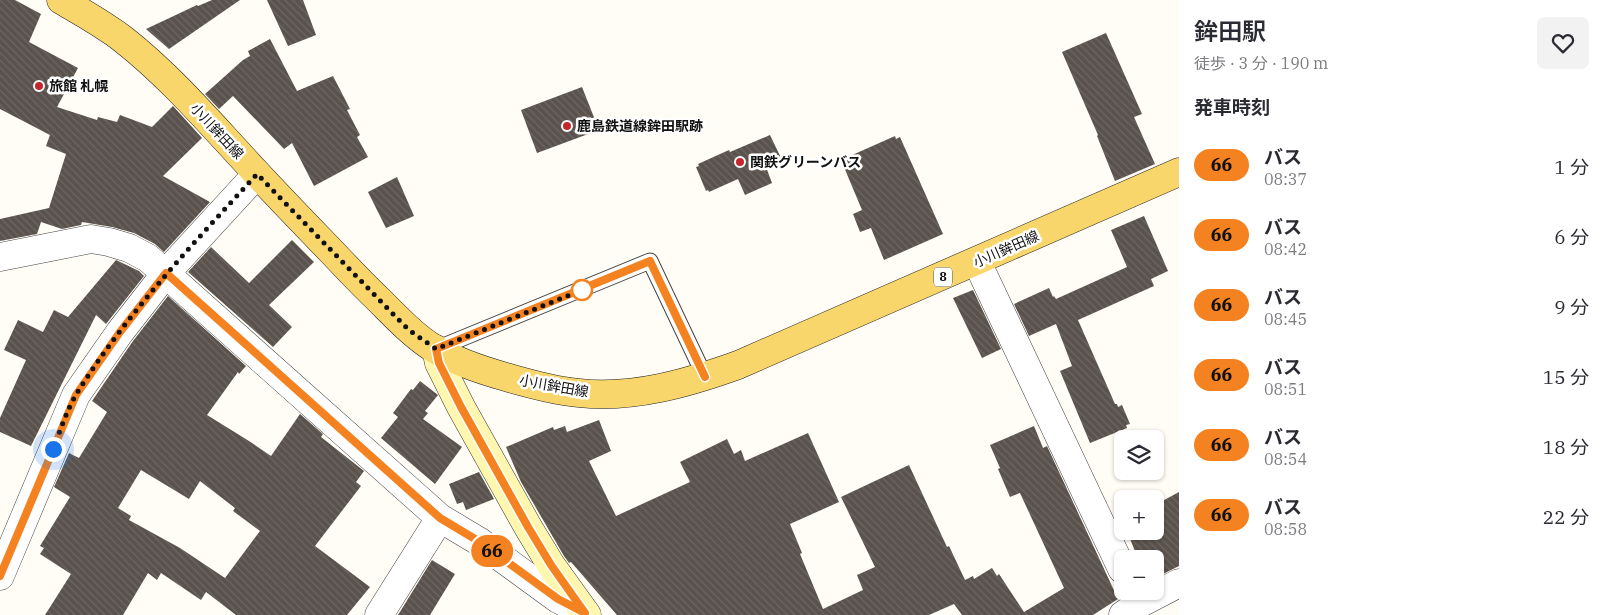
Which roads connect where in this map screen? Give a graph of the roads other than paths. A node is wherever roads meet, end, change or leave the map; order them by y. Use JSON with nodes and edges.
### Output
{"nodes":[{"id":1,"x":61,"y":0,"type":"edge"},
{"id":2,"x":1179,"y":172,"type":"edge"},
{"id":3,"x":257,"y":174,"type":"junction"},
{"id":4,"x":0,"y":257,"type":"edge"},
{"id":5,"x":977,"y":262,"type":"junction"},
{"id":6,"x":166,"y":273,"type":"junction"},
{"id":7,"x":436,"y":349,"type":"junction"},
{"id":8,"x":705,"y":377,"type":"junction"},
{"id":9,"x":440,"y":518,"type":"junction"},
{"id":10,"x":1114,"y":552,"type":"edge"},
{"id":11,"x":0,"y":576,"type":"edge"},
{"id":12,"x":1179,"y":583,"type":"edge"},
{"id":13,"x":1132,"y":603,"type":"edge"},
{"id":14,"x":586,"y":614,"type":"edge"},
{"id":15,"x":379,"y":615,"type":"edge"}],
"edges":[{"from":1,"to":3,"type":"main road","name":"小川鉾田線","number":"8"},
{"from":2,"to":5,"type":"main road","name":"小川鉾田線","number":"8"},
{"from":3,"to":6,"type":"street"},
{"from":3,"to":7,"type":"main road","name":"小川鉾田線","number":"8"},
{"from":4,"to":6,"type":"street"},
{"from":5,"to":8,"type":"main road","name":"小川鉾田線","number":"8"},
{"from":5,"to":10,"type":"street"},
{"from":6,"to":9,"type":"street"},
{"from":6,"to":11,"type":"street"},
{"from":7,"to":8,"type":"main road","name":"小川鉾田線","number":"8"},
{"from":7,"to":8,"type":"lane"},
{"from":7,"to":14,"type":"street"},
{"from":9,"to":14,"type":"street"},
{"from":9,"to":15,"type":"street"},
{"from":12,"to":13,"type":"street"}]}
